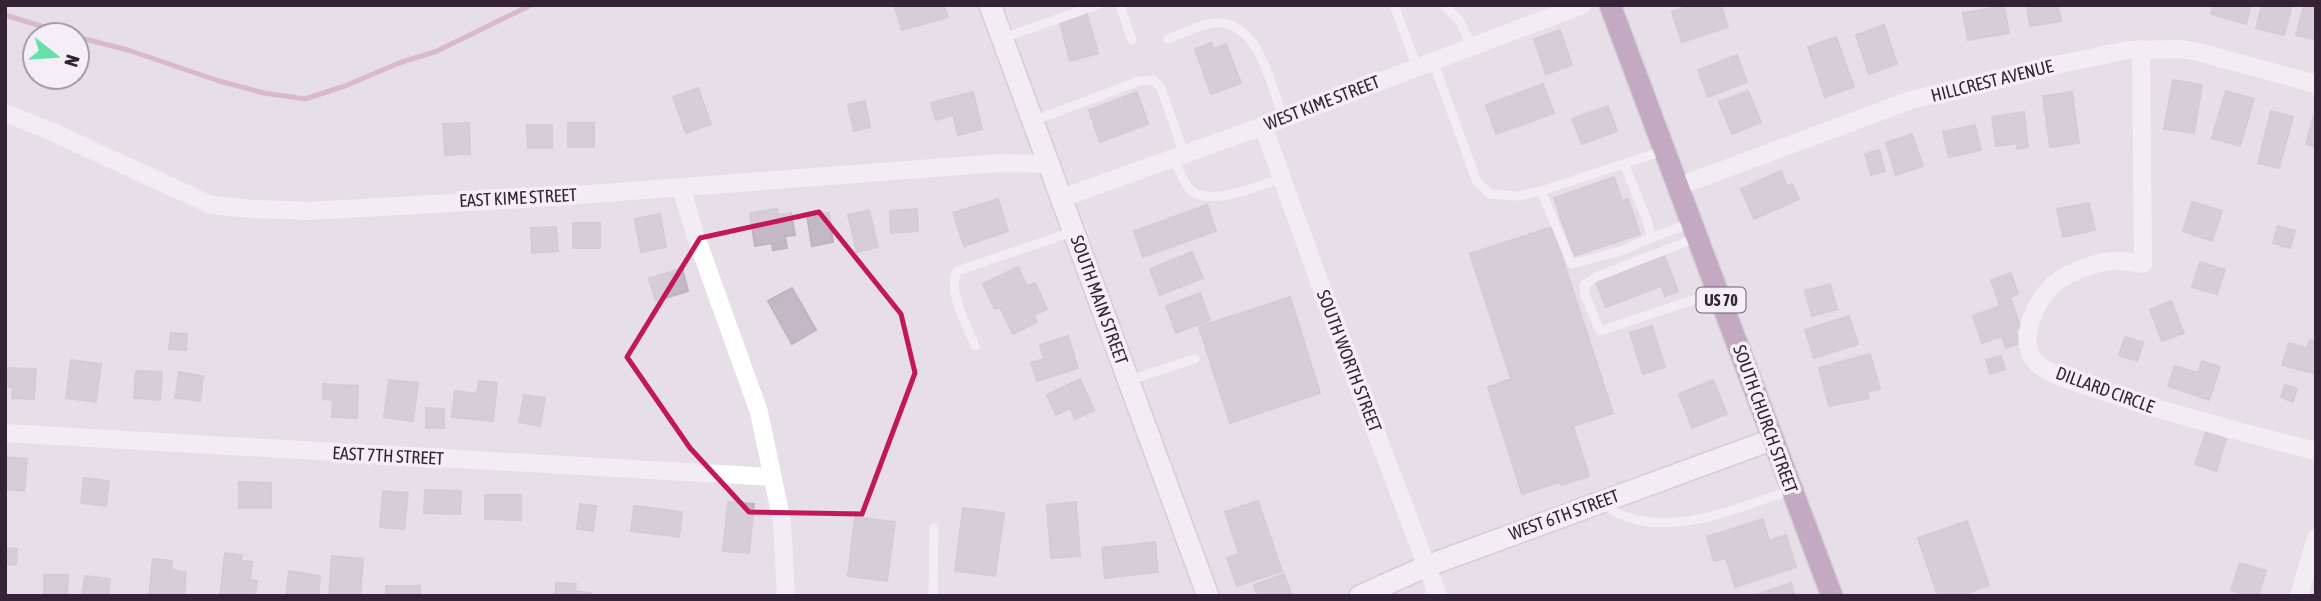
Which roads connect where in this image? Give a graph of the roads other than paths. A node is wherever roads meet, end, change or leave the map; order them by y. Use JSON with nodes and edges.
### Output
{"nodes":[{"id":1,"x":990,"y":5,"type":"edge"},
{"id":2,"x":1097,"y":5,"type":"edge"},
{"id":3,"x":1120,"y":5,"type":"edge"},
{"id":4,"x":1394,"y":5,"type":"edge"},
{"id":5,"x":1443,"y":5,"type":"edge"},
{"id":6,"x":1582,"y":5,"type":"edge"},
{"id":7,"x":1609,"y":5,"type":"edge"},
{"id":8,"x":1001,"y":38,"type":"junction"},
{"id":9,"x":1168,"y":39,"type":"dead end"},
{"id":10,"x":1132,"y":40,"type":"dead end"},
{"id":11,"x":1472,"y":46,"type":"junction"},
{"id":12,"x":2141,"y":49,"type":"junction"},
{"id":13,"x":1425,"y":64,"type":"junction"},
{"id":14,"x":2316,"y":84,"type":"edge"},
{"id":15,"x":5,"y":113,"type":"edge"},
{"id":16,"x":1283,"y":118,"type":"junction"},
{"id":17,"x":1032,"y":121,"type":"junction"},
{"id":18,"x":1263,"y":126,"type":"junction"},
{"id":19,"x":1665,"y":151,"type":"junction"},
{"id":20,"x":1178,"y":155,"type":"junction"},
{"id":21,"x":1049,"y":164,"type":"junction"},
{"id":22,"x":1625,"y":166,"type":"junction"},
{"id":23,"x":1282,"y":178,"type":"junction"},
{"id":24,"x":681,"y":187,"type":"junction"},
{"id":25,"x":1677,"y":187,"type":"junction"},
{"id":26,"x":1541,"y":191,"type":"junction"},
{"id":27,"x":1062,"y":198,"type":"junction"},
{"id":28,"x":1694,"y":230,"type":"junction"},
{"id":29,"x":1074,"y":232,"type":"junction"},
{"id":30,"x":1651,"y":238,"type":"junction"},
{"id":31,"x":1718,"y":292,"type":"junction"},
{"id":32,"x":975,"y":346,"type":"dead end"},
{"id":33,"x":1195,"y":359,"type":"dead end"},
{"id":34,"x":1128,"y":380,"type":"junction"},
{"id":35,"x":5,"y":433,"type":"edge"},
{"id":36,"x":1771,"y":440,"type":"junction"},
{"id":37,"x":2316,"y":451,"type":"edge"},
{"id":38,"x":772,"y":477,"type":"junction"},
{"id":39,"x":1791,"y":490,"type":"junction"},
{"id":40,"x":1598,"y":502,"type":"junction"},
{"id":41,"x":934,"y":528,"type":"dead end"},
{"id":42,"x":2316,"y":538,"type":"edge"},
{"id":43,"x":1427,"y":566,"type":"junction"},
{"id":44,"x":786,"y":596,"type":"edge"},
{"id":45,"x":933,"y":596,"type":"edge"},
{"id":46,"x":1208,"y":596,"type":"edge"},
{"id":47,"x":1360,"y":596,"type":"edge"},
{"id":48,"x":1438,"y":596,"type":"edge"},
{"id":49,"x":1832,"y":596,"type":"edge"},
{"id":50,"x":2299,"y":596,"type":"edge"}],
"edges":[{"from":1,"to":8,"type":"street","name":"SOUTH MAIN STREET"},
{"from":2,"to":8,"type":"lane"},
{"from":3,"to":10,"type":"lane"},
{"from":4,"to":13,"type":"lane"},
{"from":5,"to":11,"type":"lane"},
{"from":6,"to":11,"type":"street","name":"WEST KIME STREET"},
{"from":7,"to":19,"type":"main road","name":"SOUTH CHURCH STREET","number":"US 70"},
{"from":8,"to":17,"type":"street","name":"SOUTH MAIN STREET"},
{"from":9,"to":16,"type":"lane"},
{"from":11,"to":13,"type":"street","name":"WEST KIME STREET"},
{"from":12,"to":14,"type":"street","name":"HILLCREST AVENUE"},
{"from":12,"to":25,"type":"street","name":"HILLCREST AVENUE"},
{"from":12,"to":37,"type":"street","name":"DILLARD CIRCLE"},
{"from":13,"to":16,"type":"street","name":"WEST KIME STREET"},
{"from":13,"to":26,"type":"lane"},
{"from":15,"to":24,"type":"street","name":"EAST KIME STREET"},
{"from":16,"to":18,"type":"street","name":"WEST KIME STREET"},
{"from":17,"to":20,"type":"lane"},
{"from":17,"to":21,"type":"street","name":"SOUTH MAIN STREET"},
{"from":18,"to":20,"type":"street","name":"WEST KIME STREET"},
{"from":18,"to":23,"type":"street","name":"SOUTH WORTH STREET"},
{"from":19,"to":22,"type":"lane"},
{"from":19,"to":25,"type":"main road","name":"SOUTH CHURCH STREET","number":"US 70"},
{"from":20,"to":23,"type":"lane"},
{"from":20,"to":27,"type":"street","name":"WEST KIME STREET"},
{"from":21,"to":24,"type":"street","name":"EAST KIME STREET"},
{"from":21,"to":27,"type":"street","name":"SOUTH MAIN STREET"},
{"from":22,"to":26,"type":"lane"},
{"from":22,"to":30,"type":"lane"},
{"from":23,"to":43,"type":"street","name":"SOUTH WORTH STREET"},
{"from":24,"to":38,"type":"street"},
{"from":25,"to":28,"type":"main road","name":"SOUTH CHURCH STREET","number":"US 70"},
{"from":26,"to":30,"type":"lane"},
{"from":27,"to":29,"type":"street","name":"SOUTH MAIN STREET"},
{"from":28,"to":30,"type":"lane"},
{"from":28,"to":31,"type":"main road","name":"SOUTH CHURCH STREET","number":"US 70"},
{"from":28,"to":31,"type":"lane"},
{"from":29,"to":32,"type":"lane"},
{"from":29,"to":34,"type":"street","name":"SOUTH MAIN STREET"},
{"from":31,"to":36,"type":"main road","name":"SOUTH CHURCH STREET","number":"US 70"},
{"from":33,"to":34,"type":"lane"},
{"from":34,"to":46,"type":"street","name":"SOUTH MAIN STREET"},
{"from":35,"to":38,"type":"street","name":"EAST 7TH STREET"},
{"from":36,"to":39,"type":"main road","name":"SOUTH CHURCH STREET","number":"US 70"},
{"from":36,"to":40,"type":"street","name":"WEST 6TH STREET"},
{"from":38,"to":44,"type":"street"},
{"from":39,"to":40,"type":"lane"},
{"from":39,"to":49,"type":"main road","name":"SOUTH CHURCH STREET","number":"US 70"},
{"from":40,"to":43,"type":"street","name":"WEST 6TH STREET"},
{"from":41,"to":45,"type":"lane"},
{"from":42,"to":50,"type":"street"},
{"from":43,"to":47,"type":"street","name":"WEST 6TH STREET"},
{"from":43,"to":48,"type":"street","name":"SOUTH WORTH STREET"}]}
